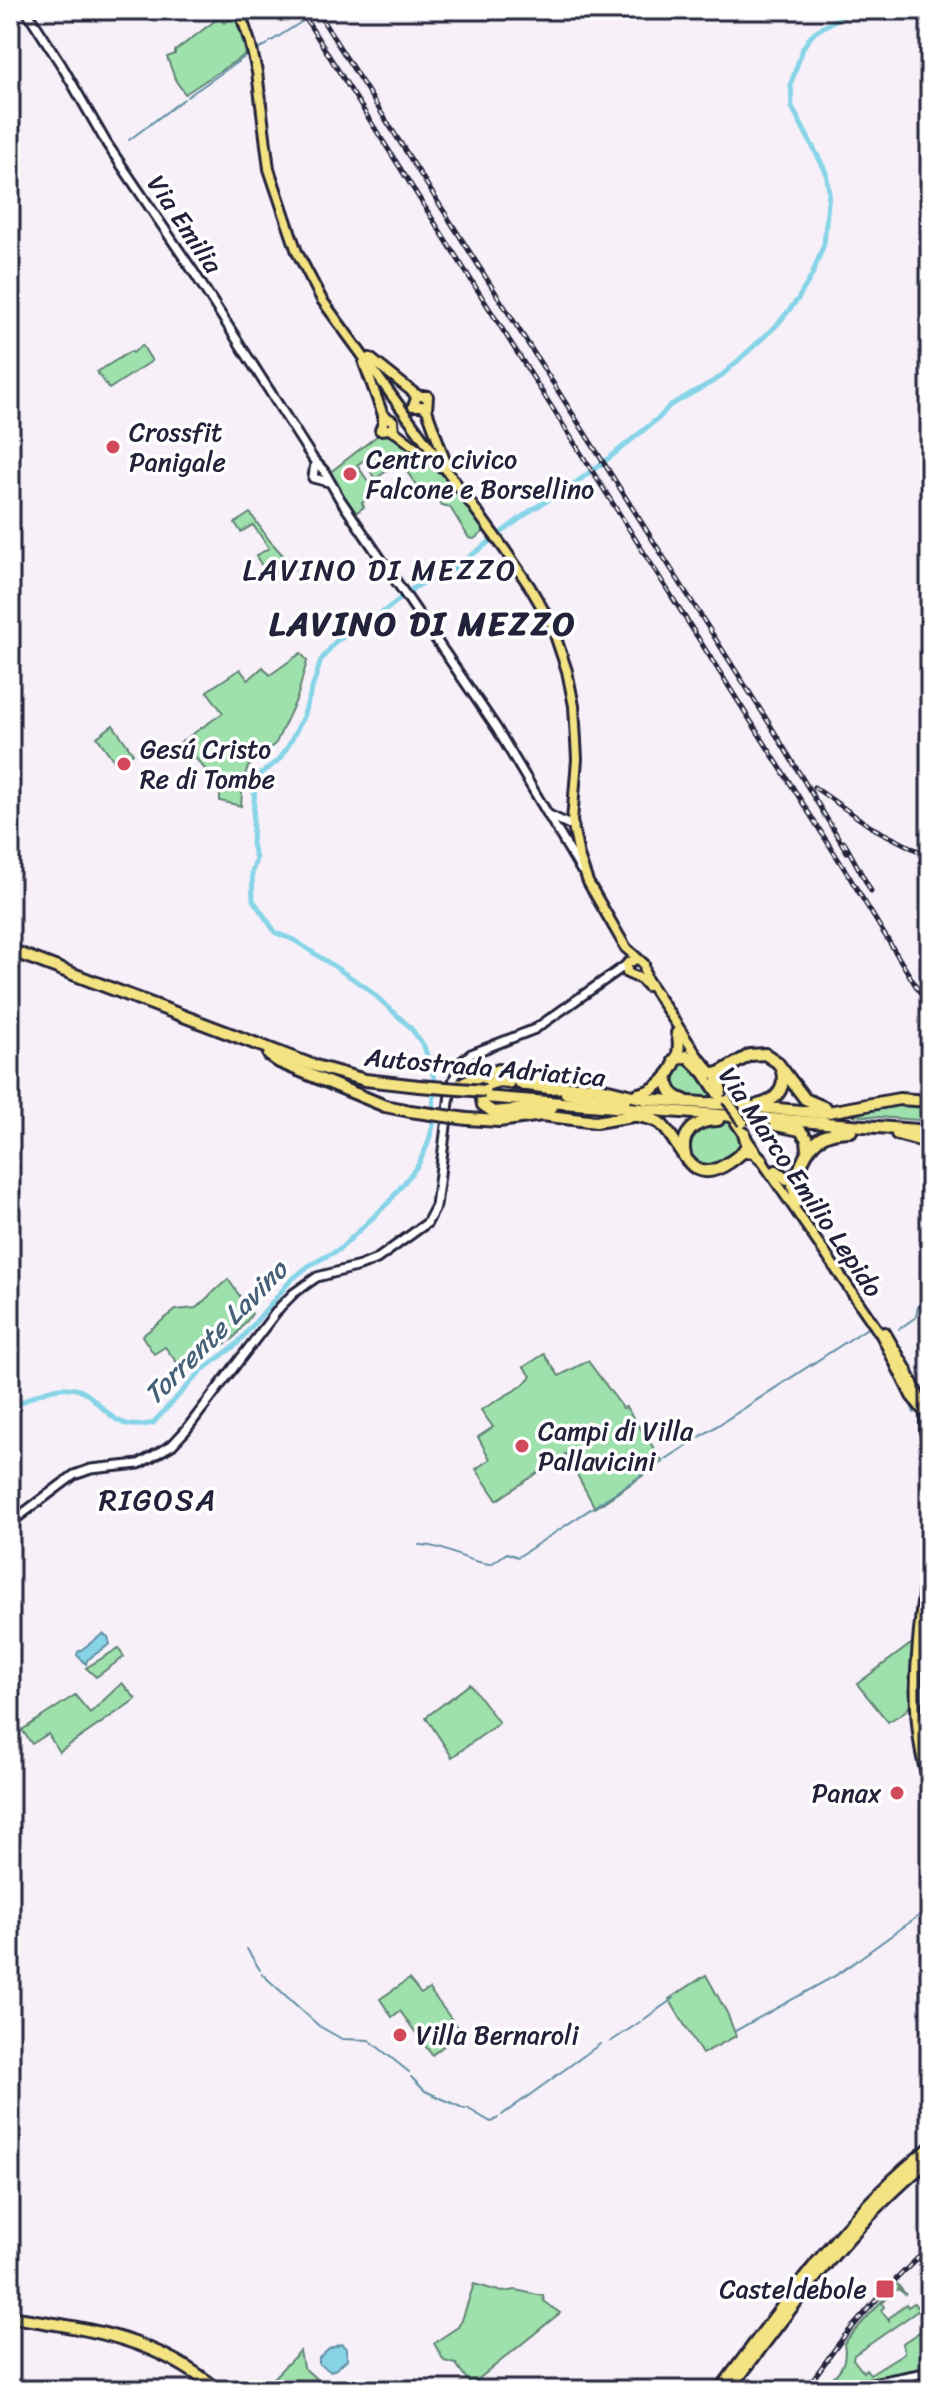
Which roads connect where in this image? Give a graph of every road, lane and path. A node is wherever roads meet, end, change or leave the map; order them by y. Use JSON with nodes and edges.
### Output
{"nodes":[{"id":1,"x":26,"y":10,"type":"edge"},
{"id":2,"x":239,"y":10,"type":"edge"},
{"id":3,"x":351,"y":339,"type":"junction"},
{"id":4,"x":458,"y":485,"type":"junction"},
{"id":5,"x":403,"y":591,"type":"joint"},
{"id":6,"x":574,"y":794,"type":"junction"},
{"id":7,"x":573,"y":808,"type":"junction"},
{"id":8,"x":558,"y":823,"type":"junction"},
{"id":9,"x":576,"y":833,"type":"junction"},
{"id":10,"x":564,"y":843,"type":"junction"},
{"id":11,"x":591,"y":886,"type":"junction"},
{"id":12,"x":10,"y":953,"type":"edge"},
{"id":13,"x":633,"y":969,"type":"junction"},
{"id":14,"x":677,"y":1033,"type":"junction"},
{"id":15,"x":269,"y":1055,"type":"junction"},
{"id":16,"x":674,"y":1060,"type":"junction"},
{"id":17,"x":700,"y":1064,"type":"junction"},
{"id":18,"x":780,"y":1065,"type":"junction"},
{"id":19,"x":722,"y":1072,"type":"junction"},
{"id":20,"x":668,"y":1074,"type":"junction"},
{"id":21,"x":565,"y":1087,"type":"junction"},
{"id":22,"x":418,"y":1089,"type":"junction"},
{"id":23,"x":485,"y":1094,"type":"junction"},
{"id":24,"x":625,"y":1094,"type":"junction"},
{"id":25,"x":725,"y":1100,"type":"junction"},
{"id":26,"x":930,"y":1101,"type":"edge"},
{"id":27,"x":651,"y":1104,"type":"junction"},
{"id":28,"x":872,"y":1105,"type":"junction"},
{"id":29,"x":602,"y":1106,"type":"junction"},
{"id":30,"x":542,"y":1115,"type":"junction"},
{"id":31,"x":632,"y":1115,"type":"junction"},
{"id":32,"x":741,"y":1124,"type":"junction"},
{"id":33,"x":926,"y":1128,"type":"edge"},
{"id":34,"x":863,"y":1131,"type":"junction"},
{"id":35,"x":930,"y":1143,"type":"edge"},
{"id":36,"x":744,"y":1152,"type":"junction"},
{"id":37,"x":808,"y":1152,"type":"junction"},
{"id":38,"x":686,"y":1159,"type":"junction"},
{"id":39,"x":762,"y":1160,"type":"junction"},
{"id":40,"x":800,"y":1169,"type":"junction"},
{"id":41,"x":776,"y":1171,"type":"junction"},
{"id":42,"x":797,"y":1202,"type":"junction"},
{"id":43,"x":927,"y":1417,"type":"edge"},
{"id":44,"x":930,"y":1452,"type":"edge"},
{"id":45,"x":10,"y":1523,"type":"edge"},
{"id":46,"x":930,"y":1533,"type":"edge"},
{"id":47,"x":930,"y":1582,"type":"edge"},
{"id":48,"x":930,"y":1769,"type":"edge"},
{"id":49,"x":930,"y":1787,"type":"edge"},
{"id":50,"x":929,"y":2156,"type":"edge"},
{"id":51,"x":10,"y":2318,"type":"edge"},
{"id":52,"x":930,"y":2374,"type":"edge"},
{"id":53,"x":859,"y":2388,"type":"edge"},
{"id":54,"x":216,"y":2390,"type":"edge"},
{"id":55,"x":727,"y":2390,"type":"edge"},
{"id":56,"x":836,"y":2390,"type":"edge"}],
"edges":[{"from":1,"to":5,"type":"main road","name":"Via Emilia"},
{"from":2,"to":3,"type":"main road"},
{"from":3,"to":4,"type":"main road"},
{"from":3,"to":4,"type":"main road"},
{"from":3,"to":4,"type":"main road"},
{"from":4,"to":6,"type":"main road"},
{"from":5,"to":8,"type":"main road","name":"Via Marco Emilio Lepido"},
{"from":6,"to":7,"type":"main road"},
{"from":6,"to":9,"type":"main road"},
{"from":7,"to":8,"type":"main road"},
{"from":7,"to":9,"type":"main road"},
{"from":8,"to":9,"type":"main road","name":"Via Marco Emilio Lepido"},
{"from":8,"to":10,"type":"main road","name":"Via Marco Emilio Lepido"},
{"from":9,"to":10,"type":"main road"},
{"from":9,"to":11,"type":"main road"},
{"from":10,"to":11,"type":"main road","name":"Via Marco Emilio Lepido"},
{"from":11,"to":13,"type":"main road","name":"Via Marco Emilio Lepido"},
{"from":12,"to":15,"type":"highway","name":"Autostrada Adriatica"},
{"from":12,"to":22,"type":"highway","name":"Autostrada Adriatica"},
{"from":13,"to":14,"type":"main road","name":"Via Marco Emilio Lepido"},
{"from":13,"to":17,"type":"main road","name":"Via Marco Emilio Lepido"},
{"from":13,"to":45,"type":"main road"},
{"from":14,"to":16,"type":"highway"},
{"from":14,"to":17,"type":"main road","name":"Via Marco Emilio Lepido"},
{"from":15,"to":22,"type":"highway","name":"Autostrada Adriatica"},
{"from":15,"to":30,"type":"highway","bridge":true},
{"from":16,"to":17,"type":"highway"},
{"from":16,"to":20,"type":"highway"},
{"from":17,"to":19,"type":"highway"},
{"from":17,"to":25,"type":"main road","name":"Via Marco Emilio Lepido"},
{"from":18,"to":19,"type":"highway"},
{"from":18,"to":25,"type":"highway"},
{"from":18,"to":28,"type":"highway"},
{"from":19,"to":25,"type":"highway"},
{"from":20,"to":24,"type":"highway"},
{"from":20,"to":25,"type":"highway"},
{"from":21,"to":22,"type":"highway","bridge":true},
{"from":21,"to":24,"type":"highway"},
{"from":21,"to":29,"type":"highway"},
{"from":22,"to":23,"type":"highway","name":"Autostrada Adriatica","bridge":true},
{"from":23,"to":27,"type":"highway","name":"Autostrada Adriatica"},
{"from":23,"to":29,"type":"highway","name":"Autostrada Adriatica"},
{"from":24,"to":25,"type":"highway"},
{"from":25,"to":28,"type":"highway"},
{"from":25,"to":32,"type":"main road","name":"Via Marco Emilio Lepido","bridge":true},
{"from":26,"to":28,"type":"highway"},
{"from":27,"to":30,"type":"highway"},
{"from":27,"to":33,"type":"highway","name":"Autostrada Adriatica"},
{"from":29,"to":33,"type":"highway","name":"Autostrada Adriatica"},
{"from":30,"to":31,"type":"highway"},
{"from":31,"to":32,"type":"highway"},
{"from":31,"to":38,"type":"highway"},
{"from":32,"to":34,"type":"highway"},
{"from":32,"to":36,"type":"highway"},
{"from":32,"to":37,"type":"highway"},
{"from":32,"to":38,"type":"highway"},
{"from":32,"to":39,"type":"main road","name":"Via Marco Emilio Lepido"},
{"from":32,"to":41,"type":"main road","name":"Via Marco Emilio Lepido"},
{"from":34,"to":35,"type":"highway"},
{"from":34,"to":37,"type":"highway"},
{"from":36,"to":38,"type":"highway"},
{"from":36,"to":39,"type":"highway"},
{"from":37,"to":40,"type":"highway"},
{"from":39,"to":43,"type":"main road","name":"Via Marco Emilio Lepido"},
{"from":40,"to":41,"type":"highway"},
{"from":40,"to":42,"type":"highway"},
{"from":41,"to":42,"type":"main road","name":"Via Marco Emilio Lepido"},
{"from":42,"to":43,"type":"main road","name":"Via Marco Emilio Lepido"},
{"from":43,"to":44,"type":"main road"},
{"from":46,"to":49,"type":"main road"},
{"from":47,"to":48,"type":"main road"},
{"from":50,"to":55,"type":"highway"},
{"from":50,"to":55,"type":"highway"},
{"from":51,"to":54,"type":"highway"},
{"from":52,"to":53,"type":"main road"},
{"from":53,"to":56,"type":"main road"}]}
